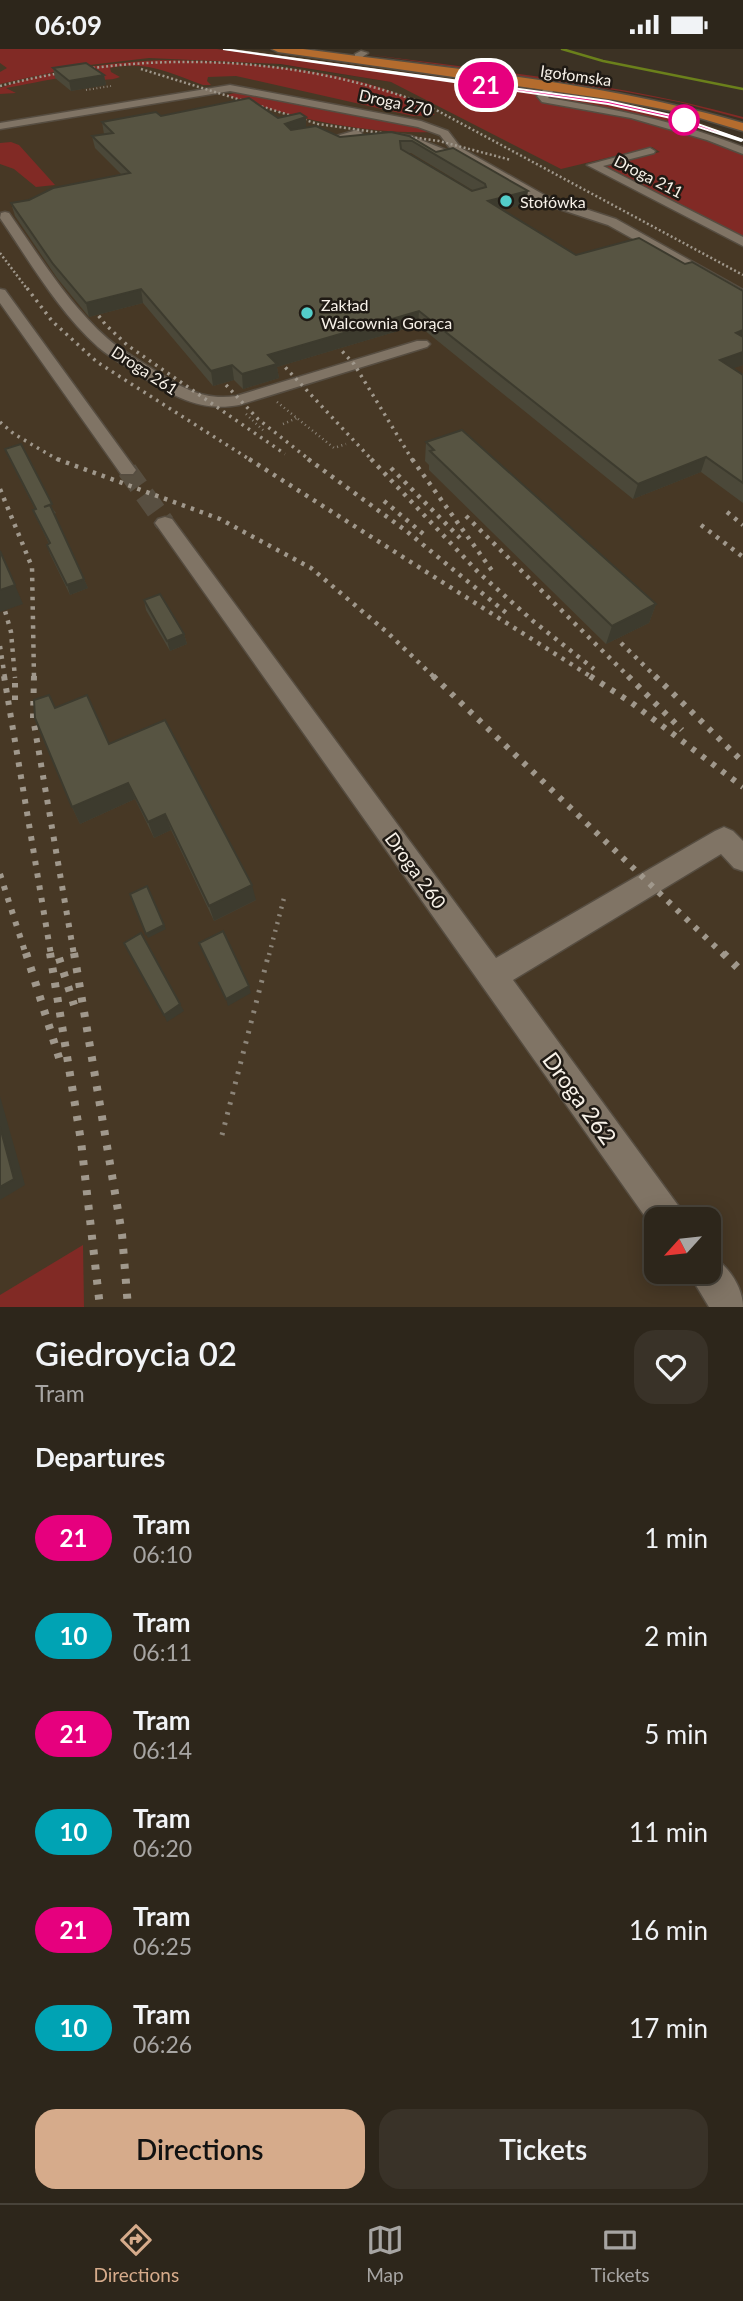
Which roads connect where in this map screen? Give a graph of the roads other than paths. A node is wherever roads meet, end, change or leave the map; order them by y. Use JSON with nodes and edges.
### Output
{"nodes":[{"id":1,"x":278,"y":49,"type":"edge"},
{"id":2,"x":305,"y":49,"type":"edge"},
{"id":3,"x":551,"y":87,"type":"junction"},
{"id":4,"x":743,"y":124,"type":"edge"},
{"id":5,"x":0,"y":126,"type":"edge"},
{"id":6,"x":380,"y":135,"type":"edge"},
{"id":7,"x":362,"y":136,"type":"edge"},
{"id":8,"x":441,"y":150,"type":"edge"},
{"id":9,"x":650,"y":151,"type":"dead end"},
{"id":10,"x":743,"y":151,"type":"edge"},
{"id":11,"x":336,"y":152,"type":"edge"},
{"id":12,"x":5,"y":216,"type":"dead end"},
{"id":13,"x":743,"y":241,"type":"edge"},
{"id":14,"x":0,"y":293,"type":"edge"},
{"id":15,"x":743,"y":296,"type":"edge"},
{"id":16,"x":422,"y":344,"type":"dead end"},
{"id":17,"x":127,"y":470,"type":"tunnel mouth"},
{"id":18,"x":165,"y":523,"type":"tunnel mouth"},
{"id":19,"x":743,"y":859,"type":"edge"},
{"id":20,"x":492,"y":976,"type":"junction"},
{"id":21,"x":659,"y":1207,"type":"edge"},
{"id":22,"x":715,"y":1285,"type":"edge"},
{"id":23,"x":731,"y":1307,"type":"edge"}],
"edges":[{"from":1,"to":3,"type":"main road","name":"Igołomska"},
{"from":2,"to":4,"type":"main road","name":"Igołomska"},
{"from":3,"to":4,"type":"main road","name":"Igołomska"},
{"from":3,"to":10,"type":"lane"},
{"from":5,"to":15,"type":"lane","name":"Droga 270"},
{"from":6,"to":8,"type":"lane"},
{"from":7,"to":11,"type":"lane"},
{"from":9,"to":13,"type":"lane","name":"Droga 211"},
{"from":12,"to":16,"type":"lane","name":"Droga 261"},
{"from":14,"to":17,"type":"lane"},
{"from":18,"to":20,"type":"lane","name":"Droga 260"},
{"from":19,"to":20,"type":"lane"},
{"from":20,"to":21,"type":"lane","name":"Droga 262"},
{"from":22,"to":23,"type":"lane"}]}
